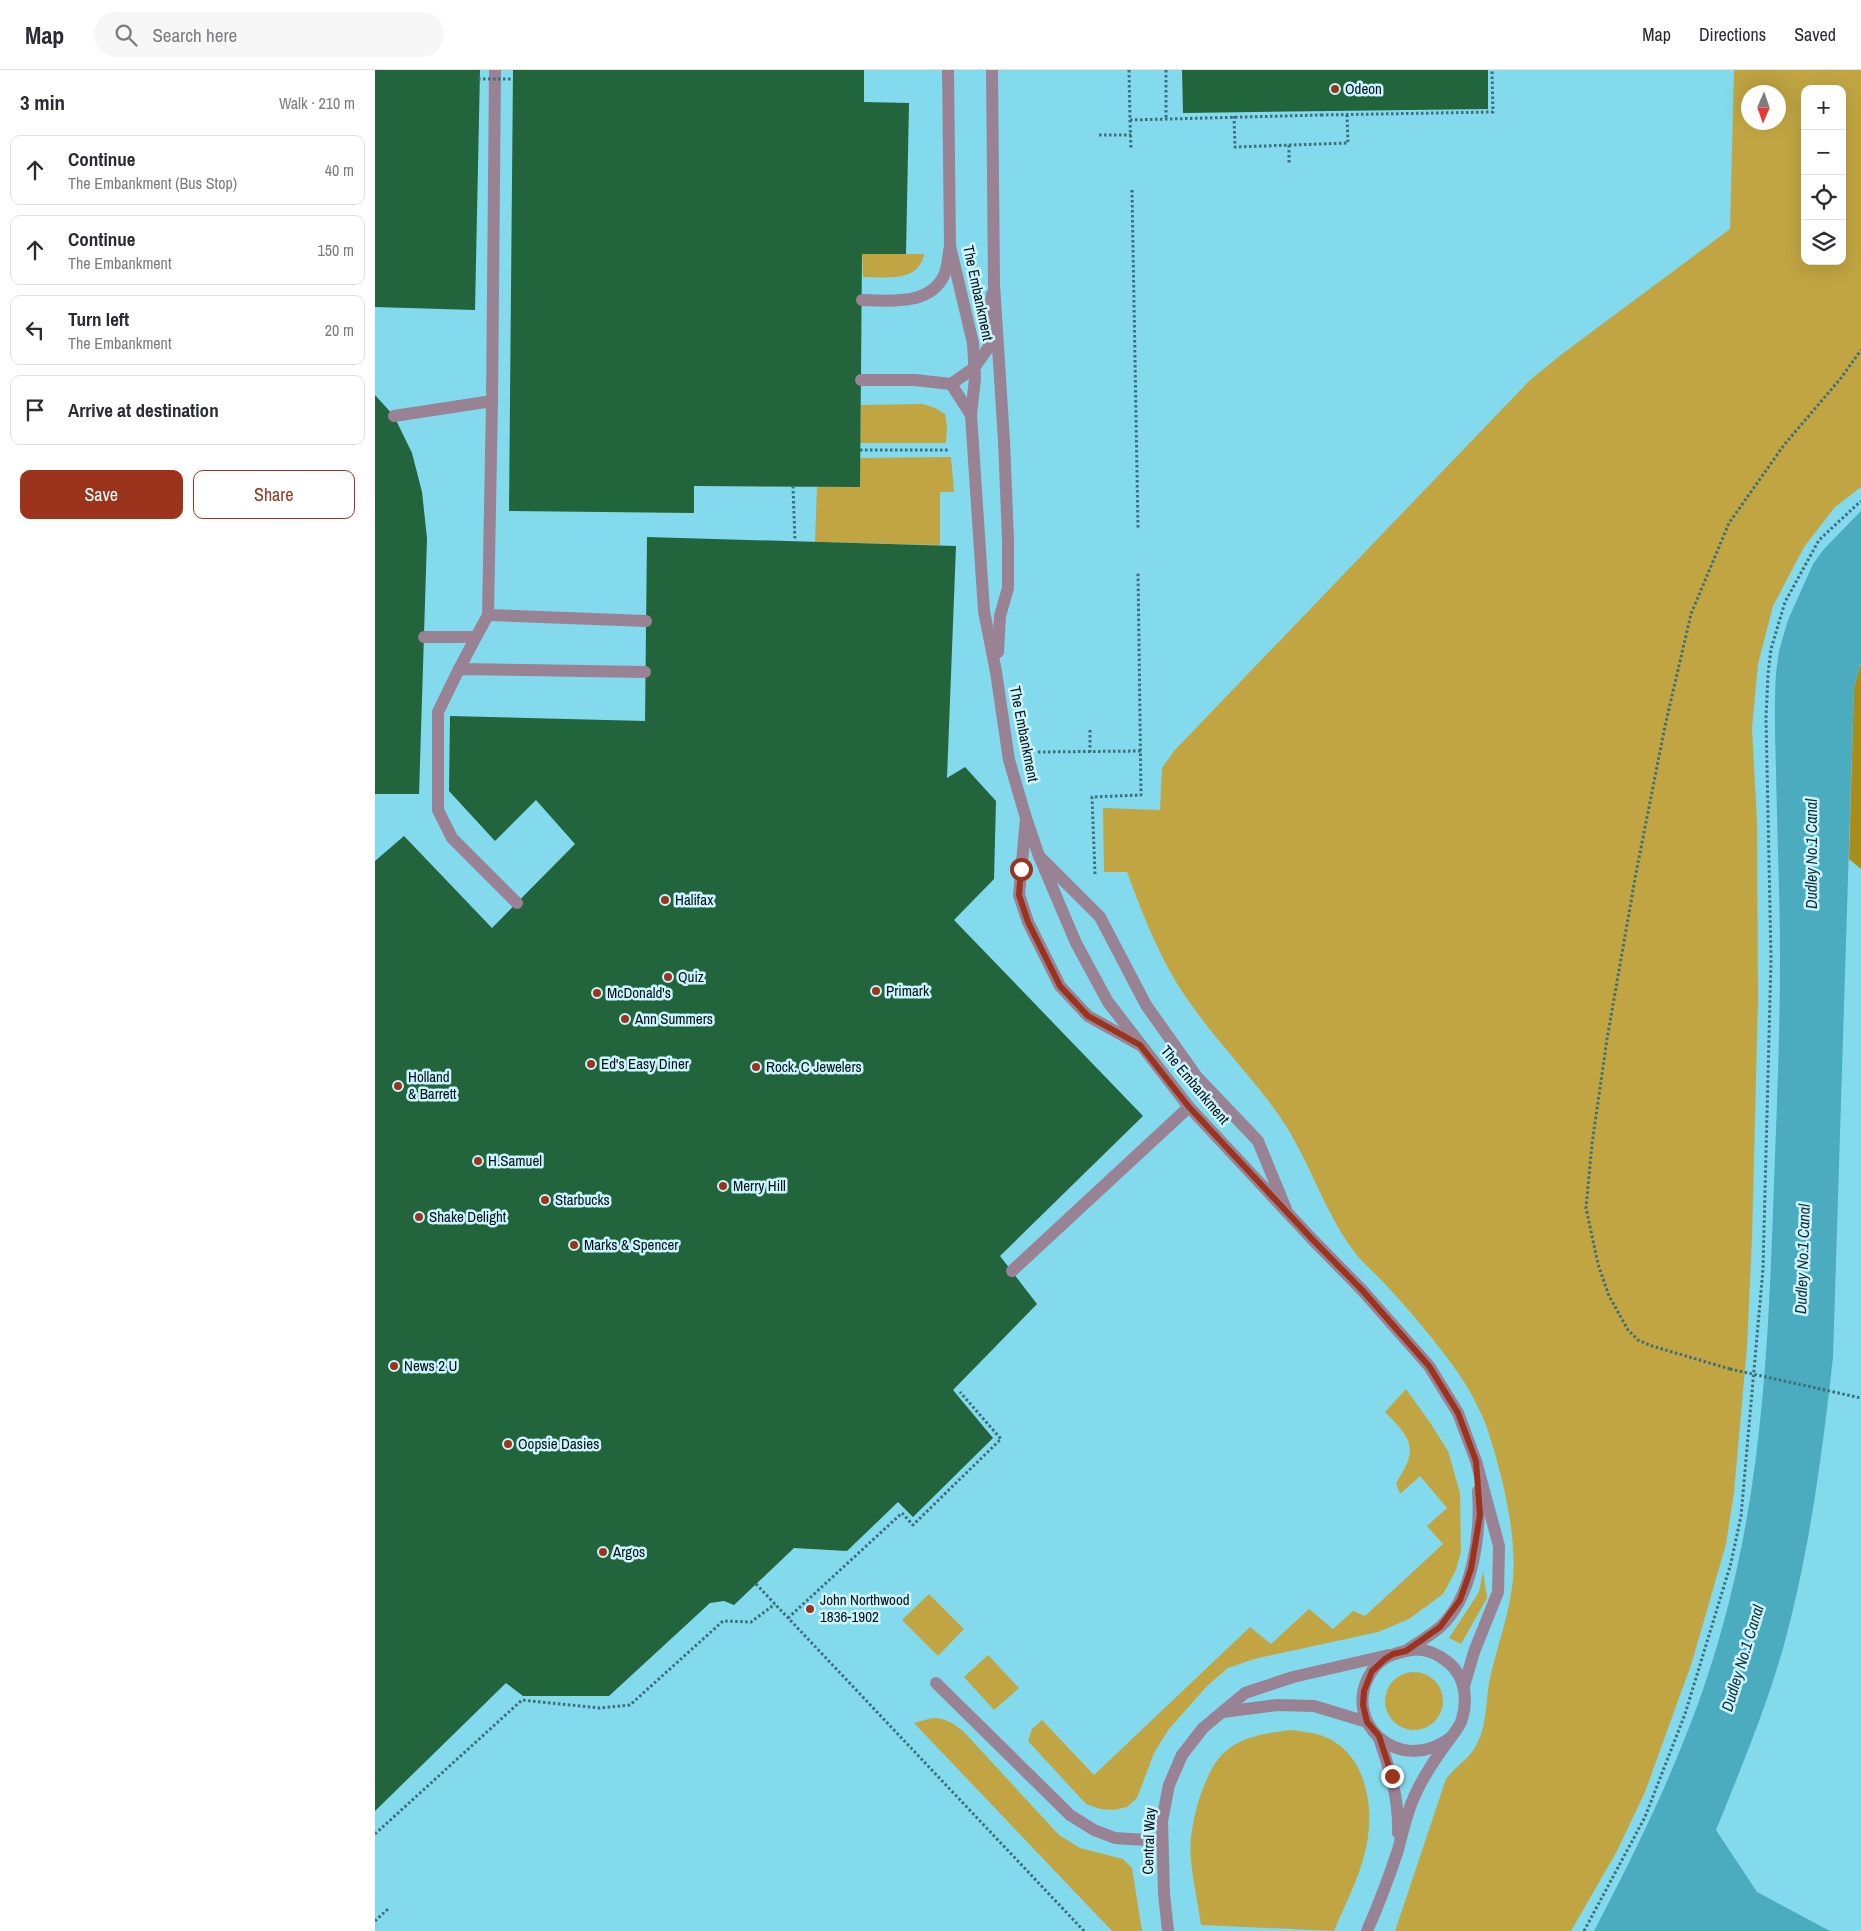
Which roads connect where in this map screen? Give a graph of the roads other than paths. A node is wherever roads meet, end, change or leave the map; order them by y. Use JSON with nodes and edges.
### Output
{"nodes":[{"id":1,"x":495,"y":70,"type":"edge"},
{"id":2,"x":948,"y":70,"type":"edge"},
{"id":3,"x":992,"y":70,"type":"edge"},
{"id":4,"x":950,"y":246,"type":"junction"},
{"id":5,"x":994,"y":284,"type":"junction"},
{"id":6,"x":862,"y":300,"type":"dead end"},
{"id":7,"x":974,"y":368,"type":"junction"},
{"id":8,"x":861,"y":380,"type":"dead end"},
{"id":9,"x":951,"y":384,"type":"junction"},
{"id":10,"x":491,"y":401,"type":"junction"},
{"id":11,"x":971,"y":415,"type":"junction"},
{"id":12,"x":394,"y":416,"type":"dead end"},
{"id":13,"x":488,"y":615,"type":"junction"},
{"id":14,"x":646,"y":621,"type":"dead end"},
{"id":15,"x":424,"y":637,"type":"dead end"},
{"id":16,"x":476,"y":637,"type":"junction"},
{"id":17,"x":459,"y":669,"type":"junction"},
{"id":18,"x":645,"y":672,"type":"dead end"},
{"id":19,"x":997,"y":672,"type":"junction"},
{"id":20,"x":1026,"y":818,"type":"junction"},
{"id":21,"x":1039,"y":856,"type":"junction"},
{"id":22,"x":517,"y":903,"type":"dead end"},
{"id":23,"x":1140,"y":1045,"type":"junction"},
{"id":24,"x":1189,"y":1107,"type":"junction"},
{"id":25,"x":1286,"y":1209,"type":"junction"},
{"id":26,"x":1011,"y":1272,"type":"dead end"},
{"id":27,"x":1476,"y":1461,"type":"junction"},
{"id":28,"x":1400,"y":1652,"type":"junction"},
{"id":29,"x":936,"y":1683,"type":"dead end"},
{"id":30,"x":1463,"y":1686,"type":"junction"},
{"id":31,"x":1223,"y":1712,"type":"junction"},
{"id":32,"x":1367,"y":1722,"type":"junction"},
{"id":33,"x":1379,"y":1736,"type":"junction"},
{"id":34,"x":1450,"y":1738,"type":"junction"},
{"id":35,"x":1162,"y":1841,"type":"junction"},
{"id":36,"x":1397,"y":1850,"type":"junction"},
{"id":37,"x":1168,"y":1931,"type":"edge"},
{"id":38,"x":1367,"y":1931,"type":"edge"}],
"edges":[{"from":1,"to":10,"type":"street"},
{"from":2,"to":4,"type":"street","name":"The Embankment"},
{"from":3,"to":5,"type":"street","name":"The Embankment"},
{"from":4,"to":6,"type":"street"},
{"from":4,"to":7,"type":"street","name":"The Embankment"},
{"from":5,"to":7,"type":"street"},
{"from":5,"to":19,"type":"street","name":"The Embankment"},
{"from":7,"to":9,"type":"street"},
{"from":7,"to":11,"type":"street","name":"The Embankment"},
{"from":8,"to":9,"type":"street"},
{"from":9,"to":11,"type":"street"},
{"from":10,"to":12,"type":"street"},
{"from":10,"to":13,"type":"street"},
{"from":11,"to":19,"type":"street","name":"The Embankment"},
{"from":13,"to":14,"type":"street"},
{"from":13,"to":16,"type":"street"},
{"from":15,"to":16,"type":"street"},
{"from":16,"to":17,"type":"street"},
{"from":17,"to":18,"type":"street"},
{"from":17,"to":22,"type":"street"},
{"from":19,"to":20,"type":"street","name":"The Embankment"},
{"from":20,"to":21,"type":"street","name":"The Embankment"},
{"from":20,"to":23,"type":"street"},
{"from":21,"to":23,"type":"street","name":"The Embankment"},
{"from":21,"to":25,"type":"street"},
{"from":23,"to":24,"type":"street","name":"The Embankment"},
{"from":24,"to":25,"type":"street","name":"The Embankment"},
{"from":24,"to":26,"type":"street"},
{"from":25,"to":27,"type":"street","name":"The Embankment"},
{"from":27,"to":28,"type":"street","name":"The Embankment"},
{"from":27,"to":30,"type":"street","name":"The Embankment"},
{"from":28,"to":30,"type":"street","name":"The Embankment"},
{"from":28,"to":31,"type":"street","name":"Central Way"},
{"from":28,"to":32,"type":"street","name":"The Embankment"},
{"from":29,"to":35,"type":"street"},
{"from":30,"to":34,"type":"street","name":"The Embankment"},
{"from":31,"to":32,"type":"street"},
{"from":31,"to":35,"type":"street","name":"Central Way"},
{"from":32,"to":33,"type":"street","name":"The Embankment"},
{"from":33,"to":34,"type":"street","name":"The Embankment"},
{"from":33,"to":36,"type":"street","name":"The Embankment"},
{"from":34,"to":36,"type":"street","name":"The Embankment"},
{"from":35,"to":37,"type":"street","name":"Central Way"},
{"from":36,"to":38,"type":"street","name":"The Embankment"}]}
